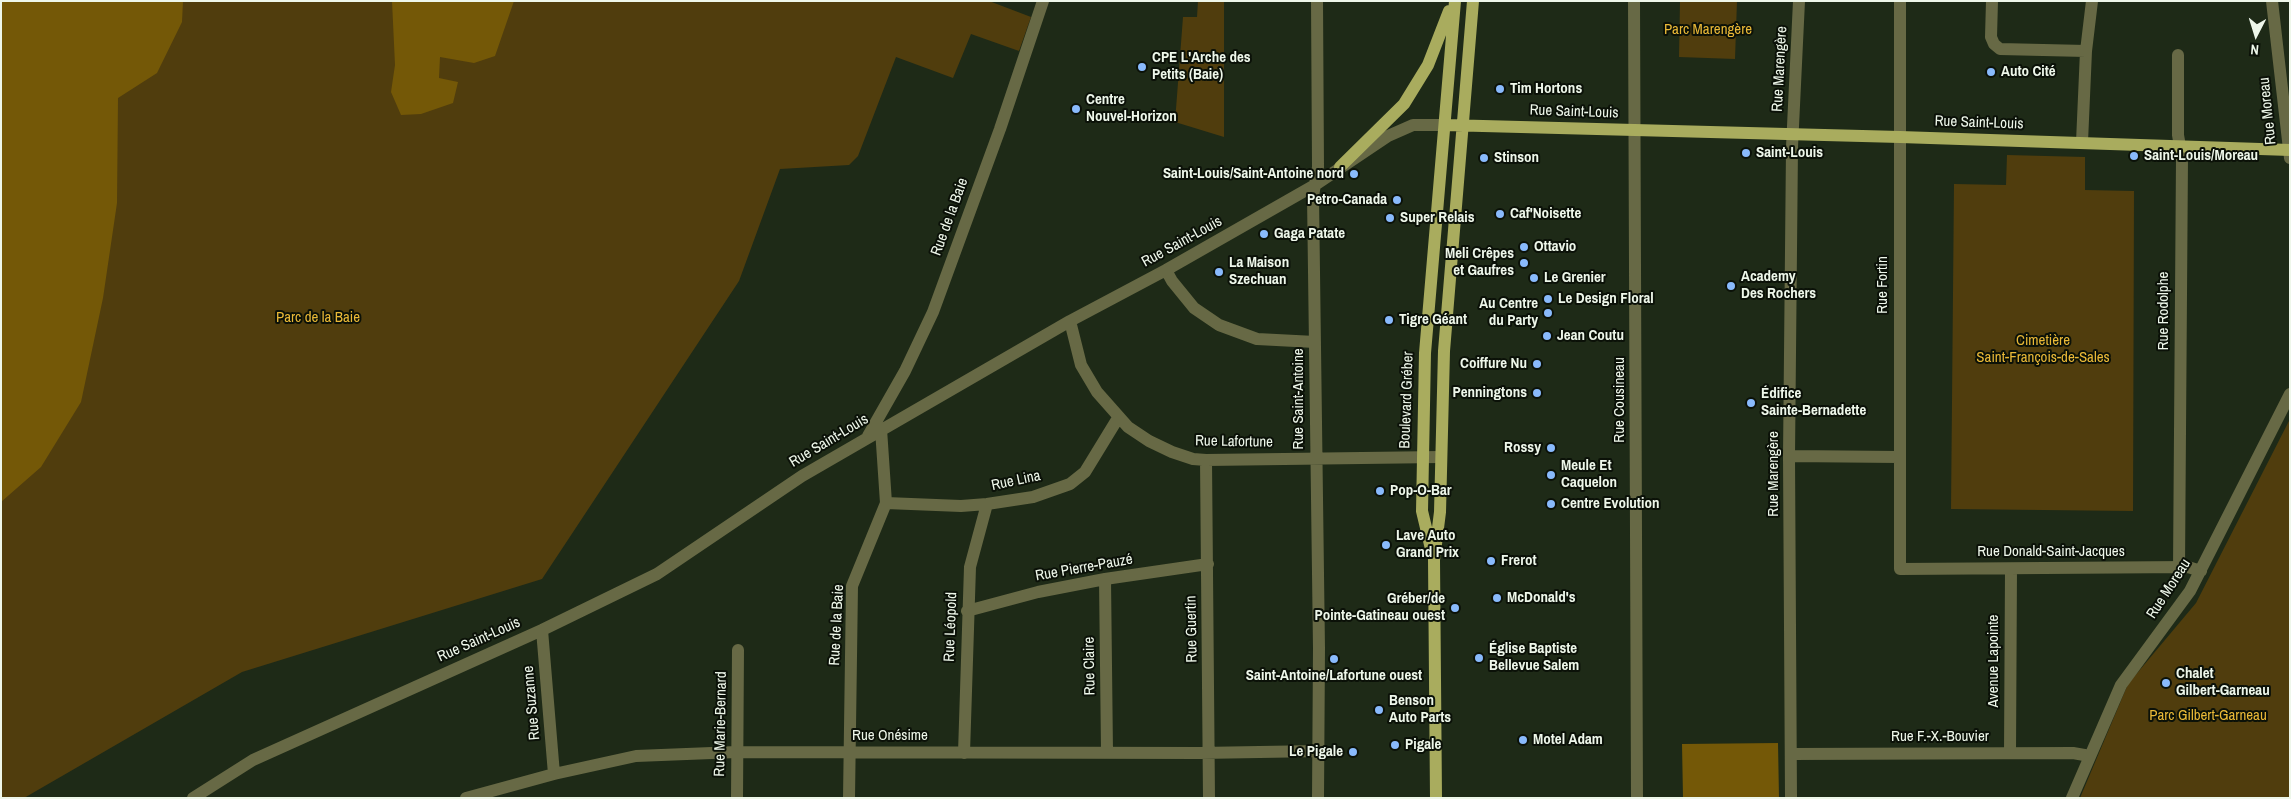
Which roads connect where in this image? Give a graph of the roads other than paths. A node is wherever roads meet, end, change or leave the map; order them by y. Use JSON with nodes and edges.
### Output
{"nodes":[{"id":1,"x":1043,"y":1,"type":"edge"},
{"id":2,"x":1316,"y":1,"type":"edge"},
{"id":3,"x":1453,"y":1,"type":"edge"},
{"id":4,"x":1473,"y":1,"type":"edge"},
{"id":5,"x":1634,"y":1,"type":"edge"},
{"id":6,"x":1800,"y":1,"type":"edge"},
{"id":7,"x":1900,"y":1,"type":"edge"},
{"id":8,"x":1992,"y":1,"type":"edge"},
{"id":9,"x":2092,"y":1,"type":"edge"},
{"id":10,"x":2272,"y":1,"type":"edge"},
{"id":11,"x":2086,"y":51,"type":"junction"},
{"id":12,"x":2178,"y":55,"type":"dead end"},
{"id":13,"x":1444,"y":125,"type":"junction"},
{"id":14,"x":1464,"y":125,"type":"junction"},
{"id":15,"x":1636,"y":130,"type":"junction"},
{"id":16,"x":1792,"y":135,"type":"junction"},
{"id":17,"x":1900,"y":137,"type":"junction"},
{"id":18,"x":2082,"y":142,"type":"junction"},
{"id":19,"x":2180,"y":146,"type":"junction"},
{"id":20,"x":2289,"y":153,"type":"edge"},
{"id":21,"x":1340,"y":168,"type":"junction"},
{"id":22,"x":1315,"y":185,"type":"junction"},
{"id":23,"x":1166,"y":270,"type":"junction"},
{"id":24,"x":1070,"y":321,"type":"junction"},
{"id":25,"x":1315,"y":342,"type":"junction"},
{"id":26,"x":2290,"y":394,"type":"edge"},
{"id":27,"x":1118,"y":418,"type":"junction"},
{"id":28,"x":881,"y":429,"type":"junction"},
{"id":29,"x":868,"y":436,"type":"junction"},
{"id":30,"x":1789,"y":456,"type":"junction"},
{"id":31,"x":1422,"y":457,"type":"junction"},
{"id":32,"x":1440,"y":457,"type":"junction"},
{"id":33,"x":1899,"y":457,"type":"junction"},
{"id":34,"x":1315,"y":459,"type":"junction"},
{"id":35,"x":1206,"y":460,"type":"junction"},
{"id":36,"x":886,"y":502,"type":"junction"},
{"id":37,"x":987,"y":504,"type":"junction"},
{"id":38,"x":1434,"y":560,"type":"junction"},
{"id":39,"x":1208,"y":564,"type":"junction"},
{"id":40,"x":2179,"y":568,"type":"junction"},
{"id":41,"x":1900,"y":569,"type":"joint"},
{"id":42,"x":2011,"y":569,"type":"junction"},
{"id":43,"x":2201,"y":571,"type":"junction"},
{"id":44,"x":1105,"y":579,"type":"junction"},
{"id":45,"x":968,"y":611,"type":"junction"},
{"id":46,"x":542,"y":630,"type":"junction"},
{"id":47,"x":738,"y":650,"type":"dead end"},
{"id":48,"x":1318,"y":751,"type":"junction"},
{"id":49,"x":737,"y":752,"type":"junction"},
{"id":50,"x":850,"y":752,"type":"junction"},
{"id":51,"x":1107,"y":752,"type":"junction"},
{"id":52,"x":964,"y":753,"type":"junction"},
{"id":53,"x":1210,"y":753,"type":"junction"},
{"id":54,"x":2010,"y":753,"type":"junction"},
{"id":55,"x":1791,"y":754,"type":"junction"},
{"id":56,"x":2090,"y":756,"type":"junction"},
{"id":57,"x":554,"y":774,"type":"junction"},
{"id":58,"x":193,"y":798,"type":"edge"},
{"id":59,"x":466,"y":798,"type":"edge"},
{"id":60,"x":737,"y":798,"type":"edge"},
{"id":61,"x":850,"y":798,"type":"edge"},
{"id":62,"x":1209,"y":798,"type":"edge"},
{"id":63,"x":1318,"y":798,"type":"edge"},
{"id":64,"x":1436,"y":798,"type":"edge"},
{"id":65,"x":1637,"y":798,"type":"edge"},
{"id":66,"x":1791,"y":798,"type":"edge"},
{"id":67,"x":2072,"y":798,"type":"edge"}],
"edges":[{"from":1,"to":29,"type":"street","name":"Rue de la Baie"},
{"from":2,"to":22,"type":"street","name":"Rue Saint-Antoine"},
{"from":3,"to":13,"type":"main road","name":"Boulevard Gréber"},
{"from":3,"to":21,"type":"main road"},
{"from":4,"to":14,"type":"main road","name":"Boulevard Gréber"},
{"from":5,"to":15,"type":"street","name":"Rue Cousineau"},
{"from":6,"to":16,"type":"street","name":"Rue Marengère"},
{"from":7,"to":17,"type":"street","name":"Rue Fortin"},
{"from":8,"to":11,"type":"street"},
{"from":9,"to":11,"type":"street"},
{"from":10,"to":20,"type":"street","name":"Rue Moreau"},
{"from":11,"to":18,"type":"street"},
{"from":12,"to":19,"type":"street","name":"Rue Rodolphe"},
{"from":13,"to":14,"type":"main road","name":"Rue Saint-Louis"},
{"from":13,"to":21,"type":"street","name":"Rue Saint-Louis"},
{"from":13,"to":31,"type":"main road","name":"Boulevard Gréber"},
{"from":14,"to":15,"type":"main road","name":"Rue Saint-Louis"},
{"from":14,"to":32,"type":"main road","name":"Boulevard Gréber"},
{"from":15,"to":16,"type":"main road","name":"Rue Saint-Louis"},
{"from":15,"to":65,"type":"street","name":"Rue Cousineau"},
{"from":16,"to":17,"type":"main road","name":"Rue Saint-Louis"},
{"from":16,"to":30,"type":"street","name":"Rue Marengère"},
{"from":17,"to":18,"type":"main road","name":"Rue Saint-Louis"},
{"from":17,"to":33,"type":"street","name":"Rue Fortin"},
{"from":18,"to":19,"type":"main road","name":"Rue Saint-Louis"},
{"from":19,"to":20,"type":"main road","name":"Rue Saint-Louis"},
{"from":19,"to":40,"type":"street","name":"Rue Rodolphe"},
{"from":21,"to":22,"type":"street","name":"Rue Saint-Louis"},
{"from":22,"to":23,"type":"street","name":"Rue Saint-Louis"},
{"from":22,"to":25,"type":"street","name":"Rue Saint-Antoine"},
{"from":23,"to":24,"type":"street","name":"Rue Saint-Louis"},
{"from":23,"to":25,"type":"street"},
{"from":24,"to":27,"type":"street","name":"Rue Lafortune"},
{"from":24,"to":28,"type":"street","name":"Rue Saint-Louis"},
{"from":25,"to":34,"type":"street","name":"Rue Saint-Antoine"},
{"from":26,"to":43,"type":"street","name":"Rue Moreau"},
{"from":27,"to":35,"type":"street","name":"Rue Lafortune"},
{"from":27,"to":37,"type":"street","name":"Rue Lina"},
{"from":28,"to":29,"type":"street","name":"Rue Saint-Louis"},
{"from":28,"to":36,"type":"street","name":"Rue de la Baie"},
{"from":29,"to":46,"type":"street","name":"Rue Saint-Louis"},
{"from":30,"to":33,"type":"street"},
{"from":30,"to":55,"type":"street","name":"Rue Marengère"},
{"from":31,"to":32,"type":"street","name":"Rue Lafortune"},
{"from":31,"to":34,"type":"street","name":"Rue Lafortune"},
{"from":31,"to":38,"type":"main road","name":"Boulevard Gréber"},
{"from":32,"to":38,"type":"main road","name":"Boulevard Gréber"},
{"from":33,"to":41,"type":"street","name":"Rue Fortin"},
{"from":34,"to":35,"type":"street","name":"Rue Lafortune"},
{"from":34,"to":48,"type":"street","name":"Rue Saint-Antoine"},
{"from":35,"to":39,"type":"street","name":"Rue Guertin"},
{"from":36,"to":37,"type":"street","name":"Rue Lina"},
{"from":36,"to":50,"type":"street","name":"Rue de la Baie"},
{"from":37,"to":45,"type":"street","name":"Rue Léopold"},
{"from":38,"to":64,"type":"main road","name":"Boulevard Gréber"},
{"from":39,"to":44,"type":"street","name":"Rue Pierre-Pauzé"},
{"from":39,"to":53,"type":"street","name":"Rue Guertin"},
{"from":40,"to":42,"type":"street","name":"Rue Donald-Saint-Jacques"},
{"from":40,"to":43,"type":"street","name":"Rue Donald-Saint-Jacques"},
{"from":41,"to":42,"type":"street","name":"Rue Donald-Saint-Jacques"},
{"from":42,"to":54,"type":"street","name":"Avenue Lapointe"},
{"from":43,"to":56,"type":"street","name":"Rue Moreau"},
{"from":44,"to":45,"type":"street","name":"Rue Pierre-Pauzé"},
{"from":44,"to":51,"type":"street","name":"Rue Claire"},
{"from":45,"to":52,"type":"street","name":"Rue Léopold"},
{"from":46,"to":57,"type":"street","name":"Rue Suzanne"},
{"from":46,"to":58,"type":"street","name":"Rue Saint-Louis"},
{"from":47,"to":49,"type":"street","name":"Rue Marie-Bernard"},
{"from":48,"to":53,"type":"street","name":"Rue Onésime"},
{"from":48,"to":63,"type":"street","name":"Rue Saint-Antoine"},
{"from":49,"to":50,"type":"street","name":"Rue Onésime"},
{"from":49,"to":57,"type":"street","name":"Rue Onésime"},
{"from":49,"to":60,"type":"street","name":"Rue Marie-Bernard"},
{"from":50,"to":52,"type":"street","name":"Rue Onésime"},
{"from":50,"to":61,"type":"street","name":"Rue de la Baie"},
{"from":51,"to":52,"type":"street","name":"Rue Onésime"},
{"from":51,"to":53,"type":"street","name":"Rue Onésime"},
{"from":53,"to":62,"type":"street","name":"Rue Guertin"},
{"from":54,"to":55,"type":"street","name":"Rue F.-X.-Bouvier"},
{"from":54,"to":56,"type":"street","name":"Rue F.-X.-Bouvier"},
{"from":55,"to":66,"type":"street","name":"Rue Marengère"},
{"from":56,"to":67,"type":"street","name":"Rue Moreau"},
{"from":57,"to":59,"type":"street","name":"Rue Onésime"}]}
